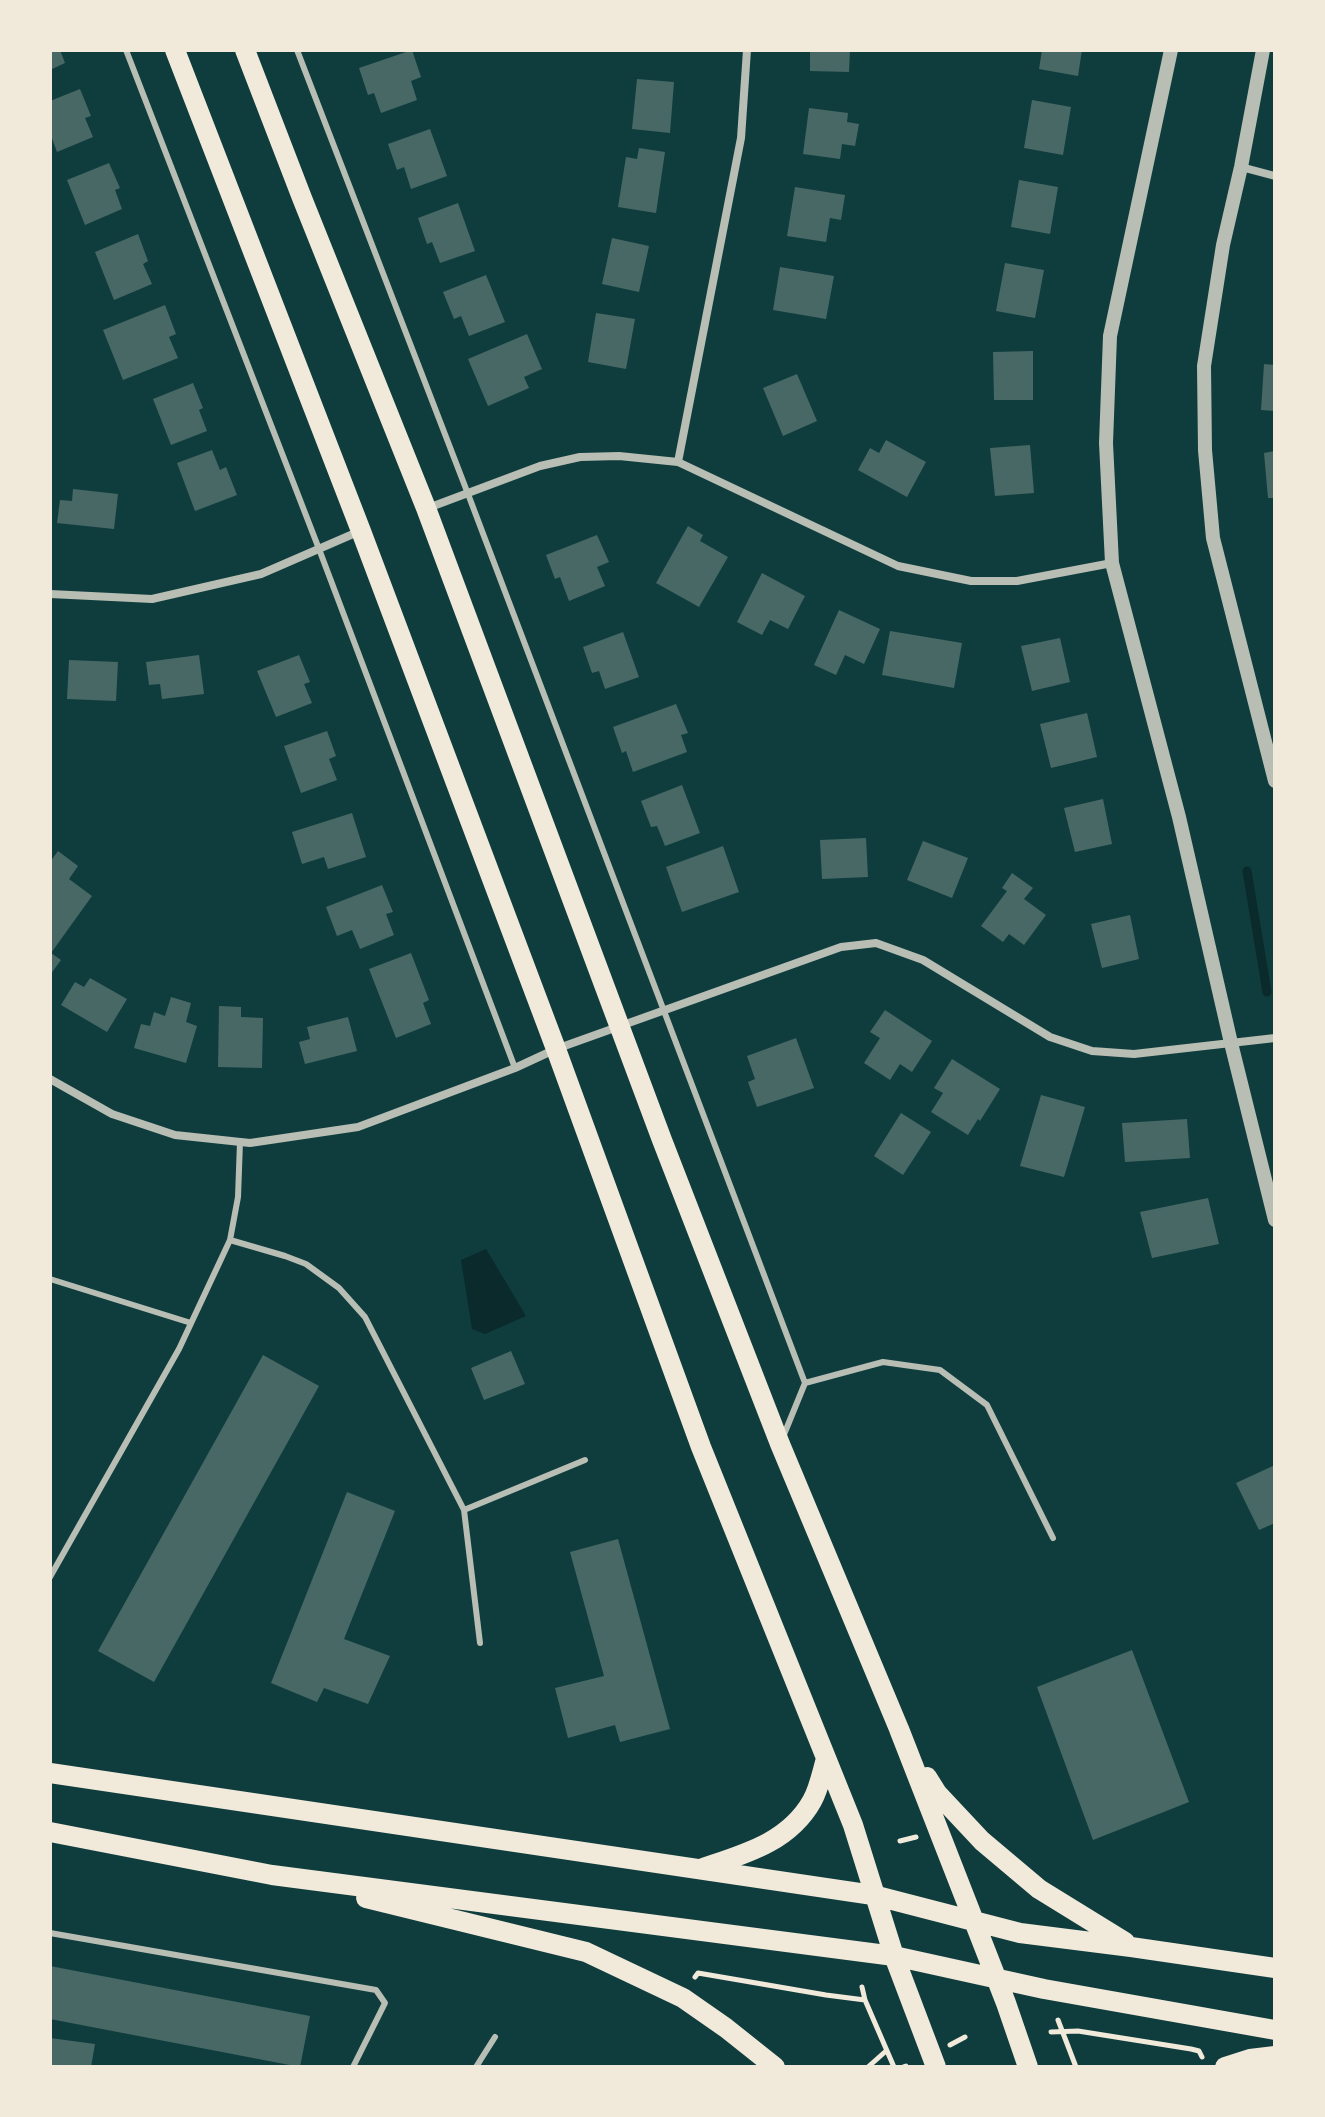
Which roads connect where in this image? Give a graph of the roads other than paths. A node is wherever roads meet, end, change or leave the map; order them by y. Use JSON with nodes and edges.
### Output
{"nodes":[{"id":1,"x":126,"y":50,"type":"edge"},
{"id":2,"x":175,"y":50,"type":"edge"},
{"id":3,"x":245,"y":50,"type":"edge"},
{"id":4,"x":297,"y":50,"type":"edge"},
{"id":5,"x":747,"y":50,"type":"edge"},
{"id":6,"x":1171,"y":50,"type":"edge"},
{"id":7,"x":1263,"y":50,"type":"edge"},
{"id":8,"x":1241,"y":167,"type":"junction"},
{"id":9,"x":1275,"y":176,"type":"edge"},
{"id":10,"x":678,"y":462,"type":"junction"},
{"id":11,"x":468,"y":494,"type":"junction"},
{"id":12,"x":426,"y":508,"type":"junction"},
{"id":13,"x":361,"y":531,"type":"junction"},
{"id":14,"x":319,"y":549,"type":"junction"},
{"id":15,"x":1112,"y":563,"type":"junction"},
{"id":16,"x":50,"y":594,"type":"edge"},
{"id":17,"x":1275,"y":781,"type":"edge"},
{"id":18,"x":665,"y":1011,"type":"junction"},
{"id":19,"x":620,"y":1027,"type":"junction"},
{"id":20,"x":1275,"y":1038,"type":"edge"},
{"id":21,"x":1231,"y":1043,"type":"junction"},
{"id":22,"x":556,"y":1049,"type":"junction"},
{"id":23,"x":515,"y":1068,"type":"junction"},
{"id":24,"x":50,"y":1079,"type":"edge"},
{"id":25,"x":240,"y":1142,"type":"junction"},
{"id":26,"x":1275,"y":1220,"type":"edge"},
{"id":27,"x":230,"y":1240,"type":"junction"},
{"id":28,"x":50,"y":1279,"type":"edge"},
{"id":29,"x":191,"y":1323,"type":"junction"},
{"id":30,"x":805,"y":1383,"type":"junction"},
{"id":31,"x":780,"y":1444,"type":"junction"},
{"id":32,"x":585,"y":1460,"type":"dead end"},
{"id":33,"x":464,"y":1510,"type":"junction"},
{"id":34,"x":1053,"y":1538,"type":"dead end"},
{"id":35,"x":50,"y":1577,"type":"edge"},
{"id":36,"x":480,"y":1643,"type":"dead end"},
{"id":37,"x":899,"y":1729,"type":"junction"},
{"id":38,"x":826,"y":1759,"type":"junction"},
{"id":39,"x":50,"y":1773,"type":"edge"},
{"id":40,"x":50,"y":1832,"type":"edge"},
{"id":41,"x":698,"y":1869,"type":"junction"},
{"id":42,"x":272,"y":1875,"type":"junction"},
{"id":43,"x":873,"y":1895,"type":"junction"},
{"id":44,"x":972,"y":1921,"type":"junction"},
{"id":45,"x":50,"y":1933,"type":"edge"},
{"id":46,"x":1131,"y":1947,"type":"junction"},
{"id":47,"x":894,"y":1956,"type":"junction"},
{"id":48,"x":1275,"y":1968,"type":"edge"},
{"id":49,"x":996,"y":1979,"type":"junction"},
{"id":50,"x":1275,"y":2030,"type":"edge"},
{"id":51,"x":495,"y":2037,"type":"dead end"},
{"id":52,"x":1275,"y":2056,"type":"edge"},
{"id":53,"x":353,"y":2067,"type":"edge"},
{"id":54,"x":476,"y":2067,"type":"edge"},
{"id":55,"x":775,"y":2067,"type":"edge"},
{"id":56,"x":936,"y":2067,"type":"edge"},
{"id":57,"x":1028,"y":2067,"type":"edge"},
{"id":58,"x":1225,"y":2067,"type":"edge"}],
"edges":[{"from":1,"to":14,"type":"lane"},
{"from":2,"to":13,"type":"main road"},
{"from":3,"to":12,"type":"main road"},
{"from":4,"to":11,"type":"lane"},
{"from":5,"to":10,"type":"street"},
{"from":6,"to":15,"type":"street"},
{"from":7,"to":8,"type":"street"},
{"from":8,"to":9,"type":"street"},
{"from":8,"to":17,"type":"street"},
{"from":10,"to":11,"type":"street"},
{"from":10,"to":15,"type":"street"},
{"from":11,"to":12,"type":"street"},
{"from":11,"to":18,"type":"lane"},
{"from":12,"to":19,"type":"main road"},
{"from":13,"to":14,"type":"street"},
{"from":13,"to":22,"type":"main road"},
{"from":14,"to":16,"type":"street"},
{"from":14,"to":23,"type":"lane"},
{"from":15,"to":21,"type":"street"},
{"from":18,"to":19,"type":"street"},
{"from":18,"to":21,"type":"street"},
{"from":18,"to":30,"type":"lane"},
{"from":19,"to":22,"type":"street"},
{"from":19,"to":31,"type":"main road"},
{"from":20,"to":21,"type":"street"},
{"from":21,"to":26,"type":"street"},
{"from":22,"to":23,"type":"street"},
{"from":22,"to":38,"type":"main road"},
{"from":23,"to":25,"type":"street"},
{"from":24,"to":25,"type":"street"},
{"from":25,"to":27,"type":"lane"},
{"from":27,"to":29,"type":"lane"},
{"from":27,"to":33,"type":"lane"},
{"from":28,"to":29,"type":"lane"},
{"from":29,"to":35,"type":"lane"},
{"from":30,"to":31,"type":"lane"},
{"from":30,"to":34,"type":"lane"},
{"from":31,"to":37,"type":"main road"},
{"from":32,"to":33,"type":"lane"},
{"from":33,"to":36,"type":"lane"},
{"from":37,"to":44,"type":"main road"},
{"from":37,"to":46,"type":"main road"},
{"from":38,"to":41,"type":"main road"},
{"from":38,"to":43,"type":"main road"},
{"from":39,"to":41,"type":"main road"},
{"from":40,"to":42,"type":"main road"},
{"from":41,"to":43,"type":"main road"},
{"from":42,"to":47,"type":"main road"},
{"from":42,"to":55,"type":"main road"},
{"from":43,"to":44,"type":"main road"},
{"from":43,"to":47,"type":"main road"},
{"from":44,"to":46,"type":"main road"},
{"from":44,"to":49,"type":"main road"},
{"from":45,"to":53,"type":"lane"},
{"from":46,"to":48,"type":"main road"},
{"from":47,"to":49,"type":"main road"},
{"from":47,"to":56,"type":"main road"},
{"from":49,"to":50,"type":"main road"},
{"from":49,"to":57,"type":"main road"},
{"from":51,"to":54,"type":"lane"},
{"from":52,"to":58,"type":"main road"}]}
